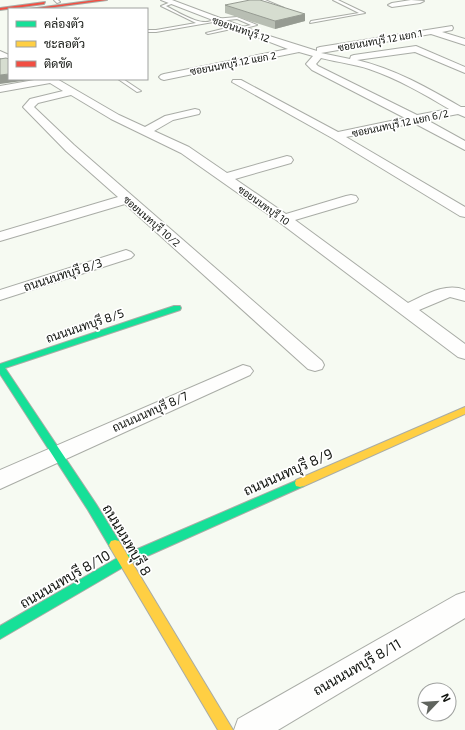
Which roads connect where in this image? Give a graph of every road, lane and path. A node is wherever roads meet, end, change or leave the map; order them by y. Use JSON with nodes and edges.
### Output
{"nodes":[{"id":1,"x":73,"y":0,"type":"edge"},
{"id":2,"x":105,"y":0,"type":"edge"},
{"id":3,"x":262,"y":0,"type":"edge"},
{"id":4,"x":347,"y":0,"type":"edge"},
{"id":5,"x":57,"y":1,"type":"edge"},
{"id":6,"x":168,"y":1,"type":"edge"},
{"id":7,"x":336,"y":1,"type":"edge"},
{"id":8,"x":422,"y":1,"type":"edge"},
{"id":9,"x":392,"y":5,"type":"dead end"},
{"id":10,"x":0,"y":8,"type":"edge"},
{"id":11,"x":43,"y":8,"type":"edge"},
{"id":12,"x":287,"y":10,"type":"edge"},
{"id":13,"x":215,"y":20,"type":"junction"},
{"id":14,"x":310,"y":22,"type":"dead end"},
{"id":15,"x":200,"y":24,"type":"junction"},
{"id":16,"x":237,"y":28,"type":"junction"},
{"id":17,"x":448,"y":28,"type":"dead end"},
{"id":18,"x":148,"y":31,"type":"edge"},
{"id":19,"x":432,"y":31,"type":"junction"},
{"id":20,"x":208,"y":33,"type":"dead end"},
{"id":21,"x":465,"y":42,"type":"edge"},
{"id":22,"x":302,"y":49,"type":"junction"},
{"id":23,"x":315,"y":53,"type":"junction"},
{"id":24,"x":344,"y":59,"type":"junction"},
{"id":25,"x":465,"y":70,"type":"edge"},
{"id":26,"x":164,"y":77,"type":"dead end"},
{"id":27,"x":45,"y":80,"type":"edge"},
{"id":28,"x":52,"y":80,"type":"edge"},
{"id":29,"x":121,"y":80,"type":"edge"},
{"id":30,"x":237,"y":82,"type":"dead end"},
{"id":31,"x":0,"y":89,"type":"edge"},
{"id":32,"x":72,"y":92,"type":"junction"},
{"id":33,"x":139,"y":92,"type":"dead end"},
{"id":34,"x":195,"y":112,"type":"dead end"},
{"id":35,"x":463,"y":112,"type":"edge"},
{"id":36,"x":416,"y":119,"type":"junction"},
{"id":37,"x":144,"y":131,"type":"junction"},
{"id":38,"x":336,"y":136,"type":"junction"},
{"id":39,"x":465,"y":146,"type":"edge"},
{"id":40,"x":287,"y":160,"type":"dead end"},
{"id":41,"x":225,"y":178,"type":"junction"},
{"id":42,"x":127,"y":199,"type":"junction"},
{"id":43,"x":351,"y":199,"type":"dead end"},
{"id":44,"x":465,"y":213,"type":"edge"},
{"id":45,"x":284,"y":219,"type":"junction"},
{"id":46,"x":0,"y":237,"type":"edge"},
{"id":47,"x":126,"y":255,"type":"dead end"},
{"id":48,"x":0,"y":295,"type":"edge"},
{"id":49,"x":465,"y":296,"type":"edge"},
{"id":50,"x":177,"y":308,"type":"dead end"},
{"id":51,"x":405,"y":310,"type":"junction"},
{"id":52,"x":465,"y":353,"type":"edge"},
{"id":53,"x":315,"y":365,"type":"dead end"},
{"id":54,"x":0,"y":367,"type":"edge"},
{"id":55,"x":243,"y":371,"type":"dead end"},
{"id":56,"x":465,"y":410,"type":"edge"},
{"id":57,"x":56,"y":453,"type":"junction"},
{"id":58,"x":0,"y":480,"type":"edge"},
{"id":59,"x":123,"y":561,"type":"junction"},
{"id":60,"x":465,"y":604,"type":"edge"},
{"id":61,"x":0,"y":633,"type":"edge"},
{"id":62,"x":226,"y":730,"type":"edge"},
{"id":63,"x":249,"y":730,"type":"edge"}],
"edges":[{"from":1,"to":5,"type":"street"},
{"from":2,"to":11,"type":"street"},
{"from":3,"to":12,"type":"lane"},
{"from":4,"to":7,"type":"lane"},
{"from":5,"to":10,"type":"street"},
{"from":6,"to":13,"type":"street","name":"ซอยนนทบุรี 12"},
{"from":6,"to":15,"type":"lane"},
{"from":7,"to":14,"type":"lane"},
{"from":8,"to":9,"type":"street"},
{"from":13,"to":15,"type":"lane"},
{"from":13,"to":16,"type":"street","name":"ซอยนนทบุรี 12"},
{"from":13,"to":16,"type":"lane"},
{"from":15,"to":18,"type":"lane"},
{"from":16,"to":20,"type":"lane"},
{"from":16,"to":22,"type":"street","name":"ซอยนนทบุรี 12"},
{"from":17,"to":19,"type":"street","name":"ซอยนนทบุรี 12 แยก 1"},
{"from":19,"to":21,"type":"street"},
{"from":19,"to":23,"type":"street","name":"ซอยนนทบุรี 12 แยก 1"},
{"from":22,"to":23,"type":"street","name":"ซอยนนทบุรี 12"},
{"from":22,"to":26,"type":"street","name":"ซอยนนทบุรี 12 แยก 2"},
{"from":23,"to":24,"type":"street","name":"ซอยนนทบุรี 12"},
{"from":23,"to":36,"type":"street"},
{"from":24,"to":25,"type":"street"},
{"from":24,"to":35,"type":"street"},
{"from":27,"to":31,"type":"street"},
{"from":28,"to":32,"type":"street","name":"ซอยนนทบุรี 10"},
{"from":29,"to":33,"type":"lane"},
{"from":30,"to":38,"type":"street"},
{"from":32,"to":37,"type":"street","name":"ซอยนนทบุรี 10"},
{"from":32,"to":42,"type":"street","name":"ซอยนนทบุรี 10/2"},
{"from":34,"to":37,"type":"street"},
{"from":35,"to":36,"type":"street","name":"ซอยนนทบุรี 12 แยก 6/2"},
{"from":36,"to":38,"type":"street","name":"ซอยนนทบุรี 12 แยก 6/2"},
{"from":36,"to":39,"type":"street"},
{"from":37,"to":41,"type":"street","name":"ซอยนนทบุรี 10"},
{"from":38,"to":44,"type":"street"},
{"from":40,"to":41,"type":"street"},
{"from":41,"to":45,"type":"street","name":"ซอยนนทบุรี 10"},
{"from":42,"to":46,"type":"street"},
{"from":42,"to":53,"type":"street","name":"ซอยนนทบุรี 10/2"},
{"from":43,"to":45,"type":"street"},
{"from":45,"to":51,"type":"street","name":"ซอยนนทบุรี 10"},
{"from":47,"to":48,"type":"street","name":"ถนนนนทบุรี 8/3"},
{"from":49,"to":51,"type":"street"},
{"from":50,"to":54,"type":"street","name":"ถนนนนทบุรี 8/5"},
{"from":51,"to":52,"type":"street","name":"ซอยนนทบุรี 10"},
{"from":54,"to":57,"type":"street","name":"ถนนนนทบุรี 8"},
{"from":55,"to":57,"type":"street","name":"ถนนนนทบุรี 8/7"},
{"from":56,"to":59,"type":"street","name":"ถนนนนทบุรี 8/9"},
{"from":57,"to":58,"type":"street","name":"ถนนนนทบุรี 8/7"},
{"from":57,"to":59,"type":"street","name":"ถนนนนทบุรี 8"},
{"from":59,"to":61,"type":"street","name":"ถนนนนทบุรี 8/10"},
{"from":59,"to":62,"type":"street","name":"ถนนนนทบุรี 8"},
{"from":60,"to":63,"type":"street","name":"ถนนนนทบุรี 8/11"}]}
